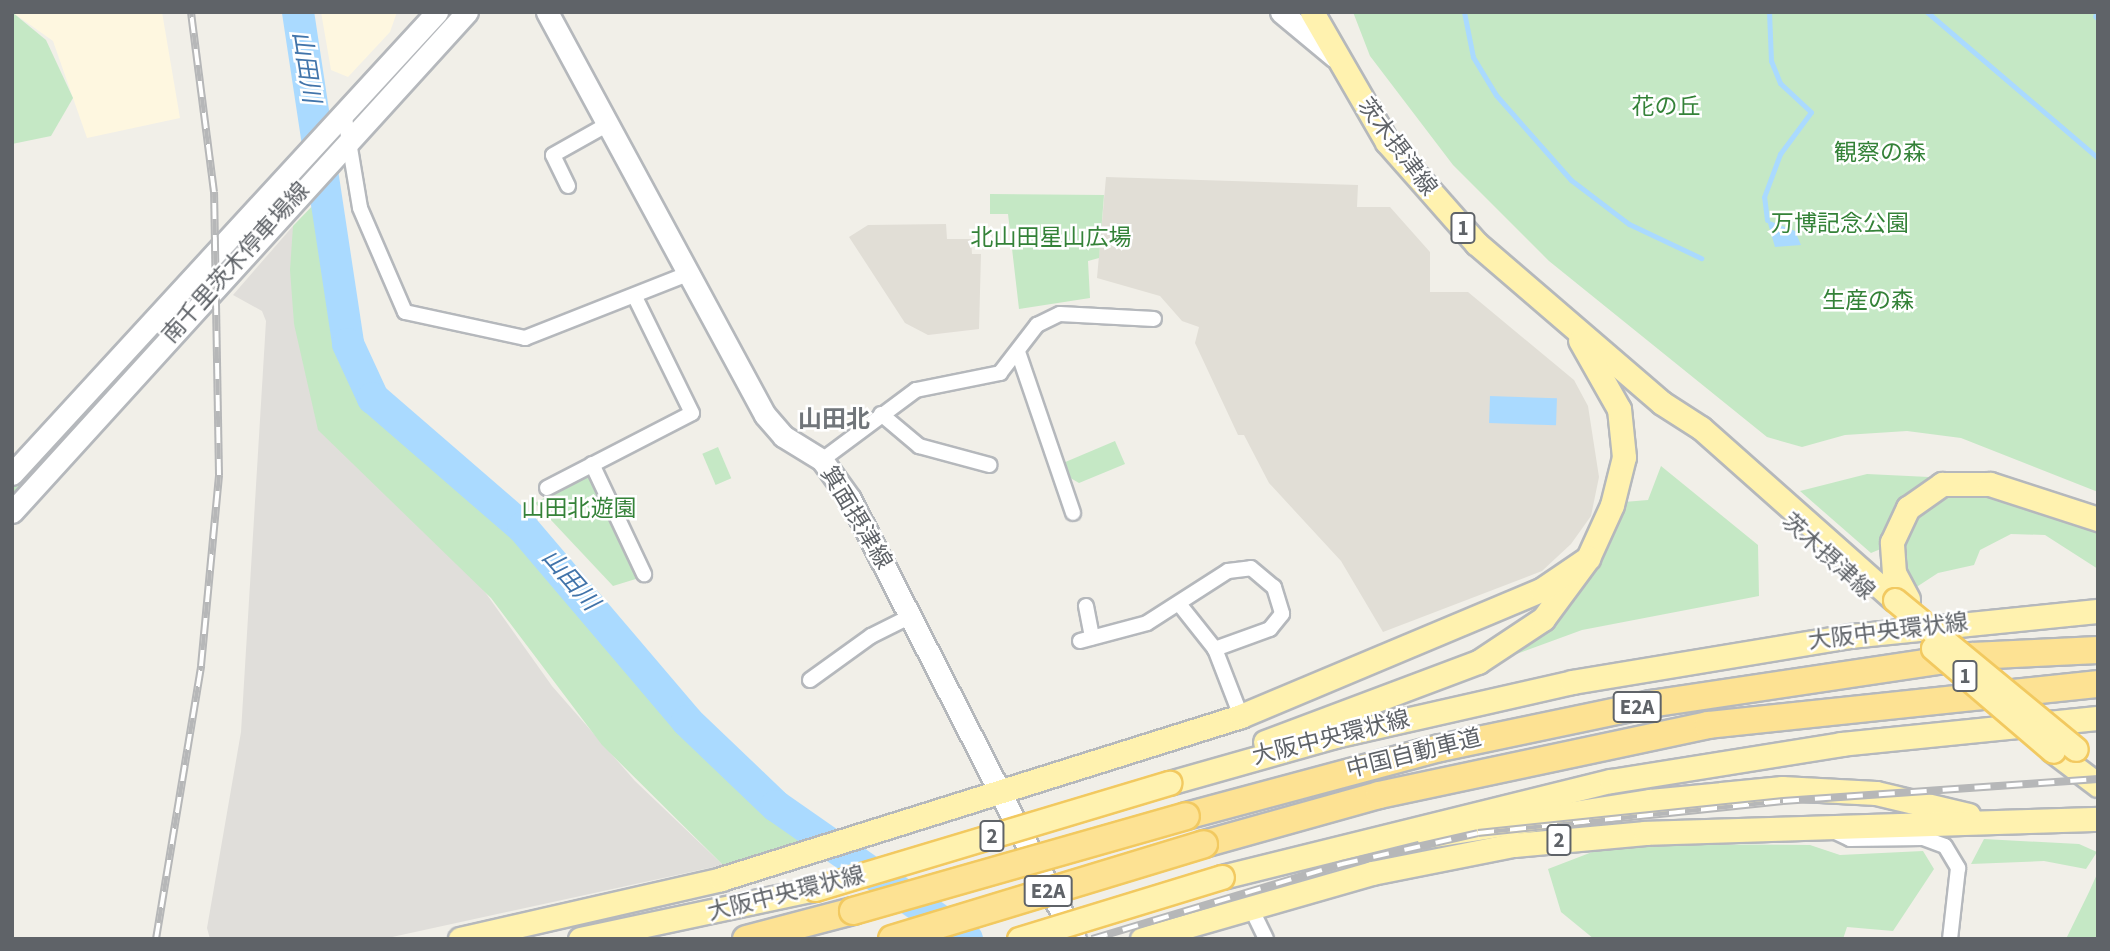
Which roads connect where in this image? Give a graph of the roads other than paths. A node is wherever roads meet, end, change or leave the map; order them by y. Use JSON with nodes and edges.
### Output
{"nodes":[{"id":1,"x":438,"y":12,"type":"edge"},
{"id":2,"x":547,"y":12,"type":"edge"},
{"id":3,"x":1281,"y":12,"type":"edge"},
{"id":4,"x":1312,"y":12,"type":"edge"},
{"id":5,"x":461,"y":13,"type":"edge"},
{"id":6,"x":1335,"y":57,"type":"junction"},
{"id":7,"x":339,"y":117,"type":"junction"},
{"id":8,"x":610,"y":123,"type":"junction"},
{"id":9,"x":343,"y":147,"type":"junction"},
{"id":10,"x":568,"y":186,"type":"dead end"},
{"id":11,"x":690,"y":273,"type":"junction"},
{"id":12,"x":634,"y":295,"type":"junction"},
{"id":13,"x":1154,"y":319,"type":"dead end"},
{"id":14,"x":1573,"y":326,"type":"junction"},
{"id":15,"x":1018,"y":352,"type":"junction"},
{"id":16,"x":881,"y":414,"type":"junction"},
{"id":17,"x":822,"y":460,"type":"junction"},
{"id":18,"x":592,"y":464,"type":"junction"},
{"id":19,"x":990,"y":465,"type":"dead end"},
{"id":20,"x":12,"y":474,"type":"edge"},
{"id":21,"x":547,"y":488,"type":"dead end"},
{"id":22,"x":12,"y":512,"type":"edge"},
{"id":23,"x":1073,"y":513,"type":"dead end"},
{"id":24,"x":2098,"y":519,"type":"edge"},
{"id":25,"x":1588,"y":558,"type":"junction"},
{"id":26,"x":644,"y":575,"type":"dead end"},
{"id":27,"x":1894,"y":600,"type":"junction"},
{"id":28,"x":1180,"y":605,"type":"junction"},
{"id":29,"x":1086,"y":606,"type":"dead end"},
{"id":30,"x":2098,"y":611,"type":"edge"},
{"id":31,"x":909,"y":617,"type":"junction"},
{"id":32,"x":1215,"y":649,"type":"junction"},
{"id":33,"x":2098,"y":650,"type":"edge"},
{"id":34,"x":810,"y":680,"type":"dead end"},
{"id":35,"x":2098,"y":684,"type":"edge"},
{"id":36,"x":1241,"y":716,"type":"junction"},
{"id":37,"x":2098,"y":719,"type":"edge"},
{"id":38,"x":2098,"y":767,"type":"edge"},
{"id":39,"x":1212,"y":769,"type":"junction"},
{"id":40,"x":2098,"y":785,"type":"edge"},
{"id":41,"x":998,"y":796,"type":"junction"},
{"id":42,"x":2098,"y":819,"type":"edge"},
{"id":43,"x":1988,"y":821,"type":"junction"},
{"id":44,"x":1830,"y":829,"type":"junction"},
{"id":45,"x":1289,"y":858,"type":"junction"},
{"id":46,"x":1251,"y":908,"type":"junction"},
{"id":47,"x":460,"y":939,"type":"edge"},
{"id":48,"x":580,"y":939,"type":"edge"},
{"id":49,"x":746,"y":939,"type":"edge"},
{"id":50,"x":892,"y":939,"type":"edge"},
{"id":51,"x":1019,"y":939,"type":"edge"},
{"id":52,"x":1075,"y":939,"type":"edge"},
{"id":53,"x":1142,"y":939,"type":"edge"},
{"id":54,"x":1266,"y":939,"type":"edge"},
{"id":55,"x":1950,"y":939,"type":"edge"}],
"edges":[{"from":1,"to":7,"type":"main road","name":"南千里茨木停車場線"},
{"from":2,"to":8,"type":"main road","name":"箕面摂津線"},
{"from":3,"to":6,"type":"main road"},
{"from":4,"to":6,"type":"main road","name":"茨木摂津線","number":"1"},
{"from":5,"to":9,"type":"main road","name":"南千里茨木停車場線"},
{"from":6,"to":14,"type":"main road","name":"茨木摂津線","number":"1"},
{"from":7,"to":9,"type":"street"},
{"from":7,"to":20,"type":"main road","name":"南千里茨木停車場線"},
{"from":8,"to":10,"type":"street"},
{"from":8,"to":11,"type":"main road","name":"箕面摂津線"},
{"from":9,"to":12,"type":"street"},
{"from":9,"to":22,"type":"main road","name":"南千里茨木停車場線"},
{"from":11,"to":12,"type":"street"},
{"from":11,"to":17,"type":"main road","name":"箕面摂津線"},
{"from":12,"to":18,"type":"street"},
{"from":13,"to":15,"type":"street"},
{"from":14,"to":25,"type":"main road"},
{"from":14,"to":27,"type":"main road","name":"茨木摂津線","number":"1"},
{"from":15,"to":16,"type":"street"},
{"from":15,"to":23,"type":"street"},
{"from":16,"to":17,"type":"street"},
{"from":16,"to":19,"type":"street"},
{"from":17,"to":31,"type":"main road","name":"箕面摂津線"},
{"from":18,"to":21,"type":"street"},
{"from":18,"to":26,"type":"street"},
{"from":24,"to":27,"type":"main road"},
{"from":25,"to":36,"type":"main road"},
{"from":25,"to":39,"type":"main road"},
{"from":27,"to":38,"type":"main road","number":"1","bridge":true},
{"from":27,"to":40,"type":"main road","name":"茨木摂津線","number":"1","bridge":true},
{"from":28,"to":29,"type":"street"},
{"from":28,"to":32,"type":"street"},
{"from":28,"to":32,"type":"street"},
{"from":30,"to":39,"type":"main road","name":"大阪中央環状線","number":"2"},
{"from":31,"to":34,"type":"street"},
{"from":31,"to":41,"type":"main road","name":"箕面摂津線"},
{"from":32,"to":36,"type":"street"},
{"from":33,"to":49,"type":"highway","name":"中国自動車道","number":"E2A","bridge":true},
{"from":35,"to":50,"type":"highway","name":"中国自動車道","number":"E2A","bridge":true},
{"from":36,"to":41,"type":"main road"},
{"from":37,"to":45,"type":"main road","number":"2"},
{"from":39,"to":48,"type":"main road","name":"大阪中央環状線","number":"2","bridge":true},
{"from":41,"to":47,"type":"main road"},
{"from":41,"to":52,"type":"main road","name":"箕面摂津線"},
{"from":42,"to":43,"type":"main road","number":"2"},
{"from":43,"to":44,"type":"main road","number":"2"},
{"from":43,"to":45,"type":"main road"},
{"from":44,"to":46,"type":"main road","number":"2"},
{"from":44,"to":55,"type":"street"},
{"from":45,"to":51,"type":"main road","number":"2","bridge":true},
{"from":46,"to":53,"type":"main road","number":"2"},
{"from":46,"to":54,"type":"street"}]}
